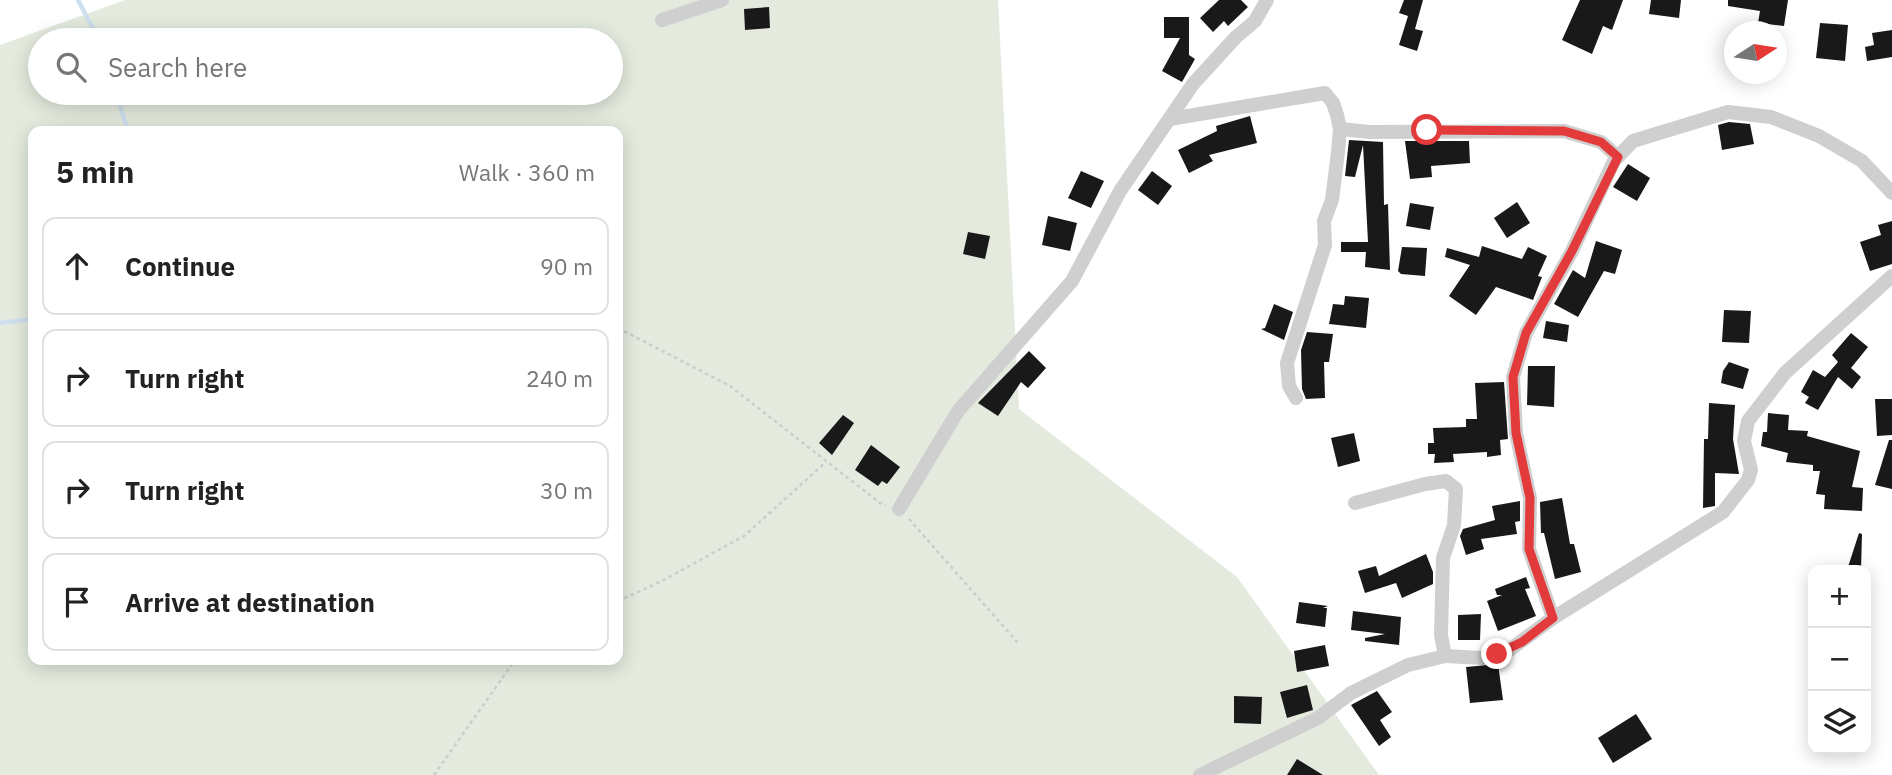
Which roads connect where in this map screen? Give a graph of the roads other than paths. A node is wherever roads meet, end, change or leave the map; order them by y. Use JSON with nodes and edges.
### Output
{"nodes":[{"id":1,"x":722,"y":0,"type":"edge"},
{"id":2,"x":1267,"y":0,"type":"edge"},
{"id":3,"x":662,"y":20,"type":"dead end"},
{"id":4,"x":1170,"y":119,"type":"junction"},
{"id":5,"x":1340,"y":129,"type":"junction"},
{"id":6,"x":1618,"y":157,"type":"junction"},
{"id":7,"x":1892,"y":193,"type":"edge"},
{"id":8,"x":1892,"y":276,"type":"edge"},
{"id":9,"x":1296,"y":398,"type":"dead end"},
{"id":10,"x":1355,"y":503,"type":"dead end"},
{"id":11,"x":899,"y":509,"type":"road end"},
{"id":12,"x":1553,"y":618,"type":"junction"},
{"id":13,"x":1445,"y":656,"type":"junction"},
{"id":14,"x":1200,"y":775,"type":"edge"}],
"edges":[{"from":1,"to":3,"type":"street"},
{"from":2,"to":4,"type":"street"},
{"from":4,"to":5,"type":"street"},
{"from":4,"to":11,"type":"street"},
{"from":5,"to":6,"type":"street"},
{"from":5,"to":9,"type":"street"},
{"from":6,"to":7,"type":"street"},
{"from":6,"to":12,"type":"street"},
{"from":8,"to":12,"type":"street"},
{"from":10,"to":13,"type":"street"},
{"from":12,"to":13,"type":"street"},
{"from":13,"to":14,"type":"street"}]}
